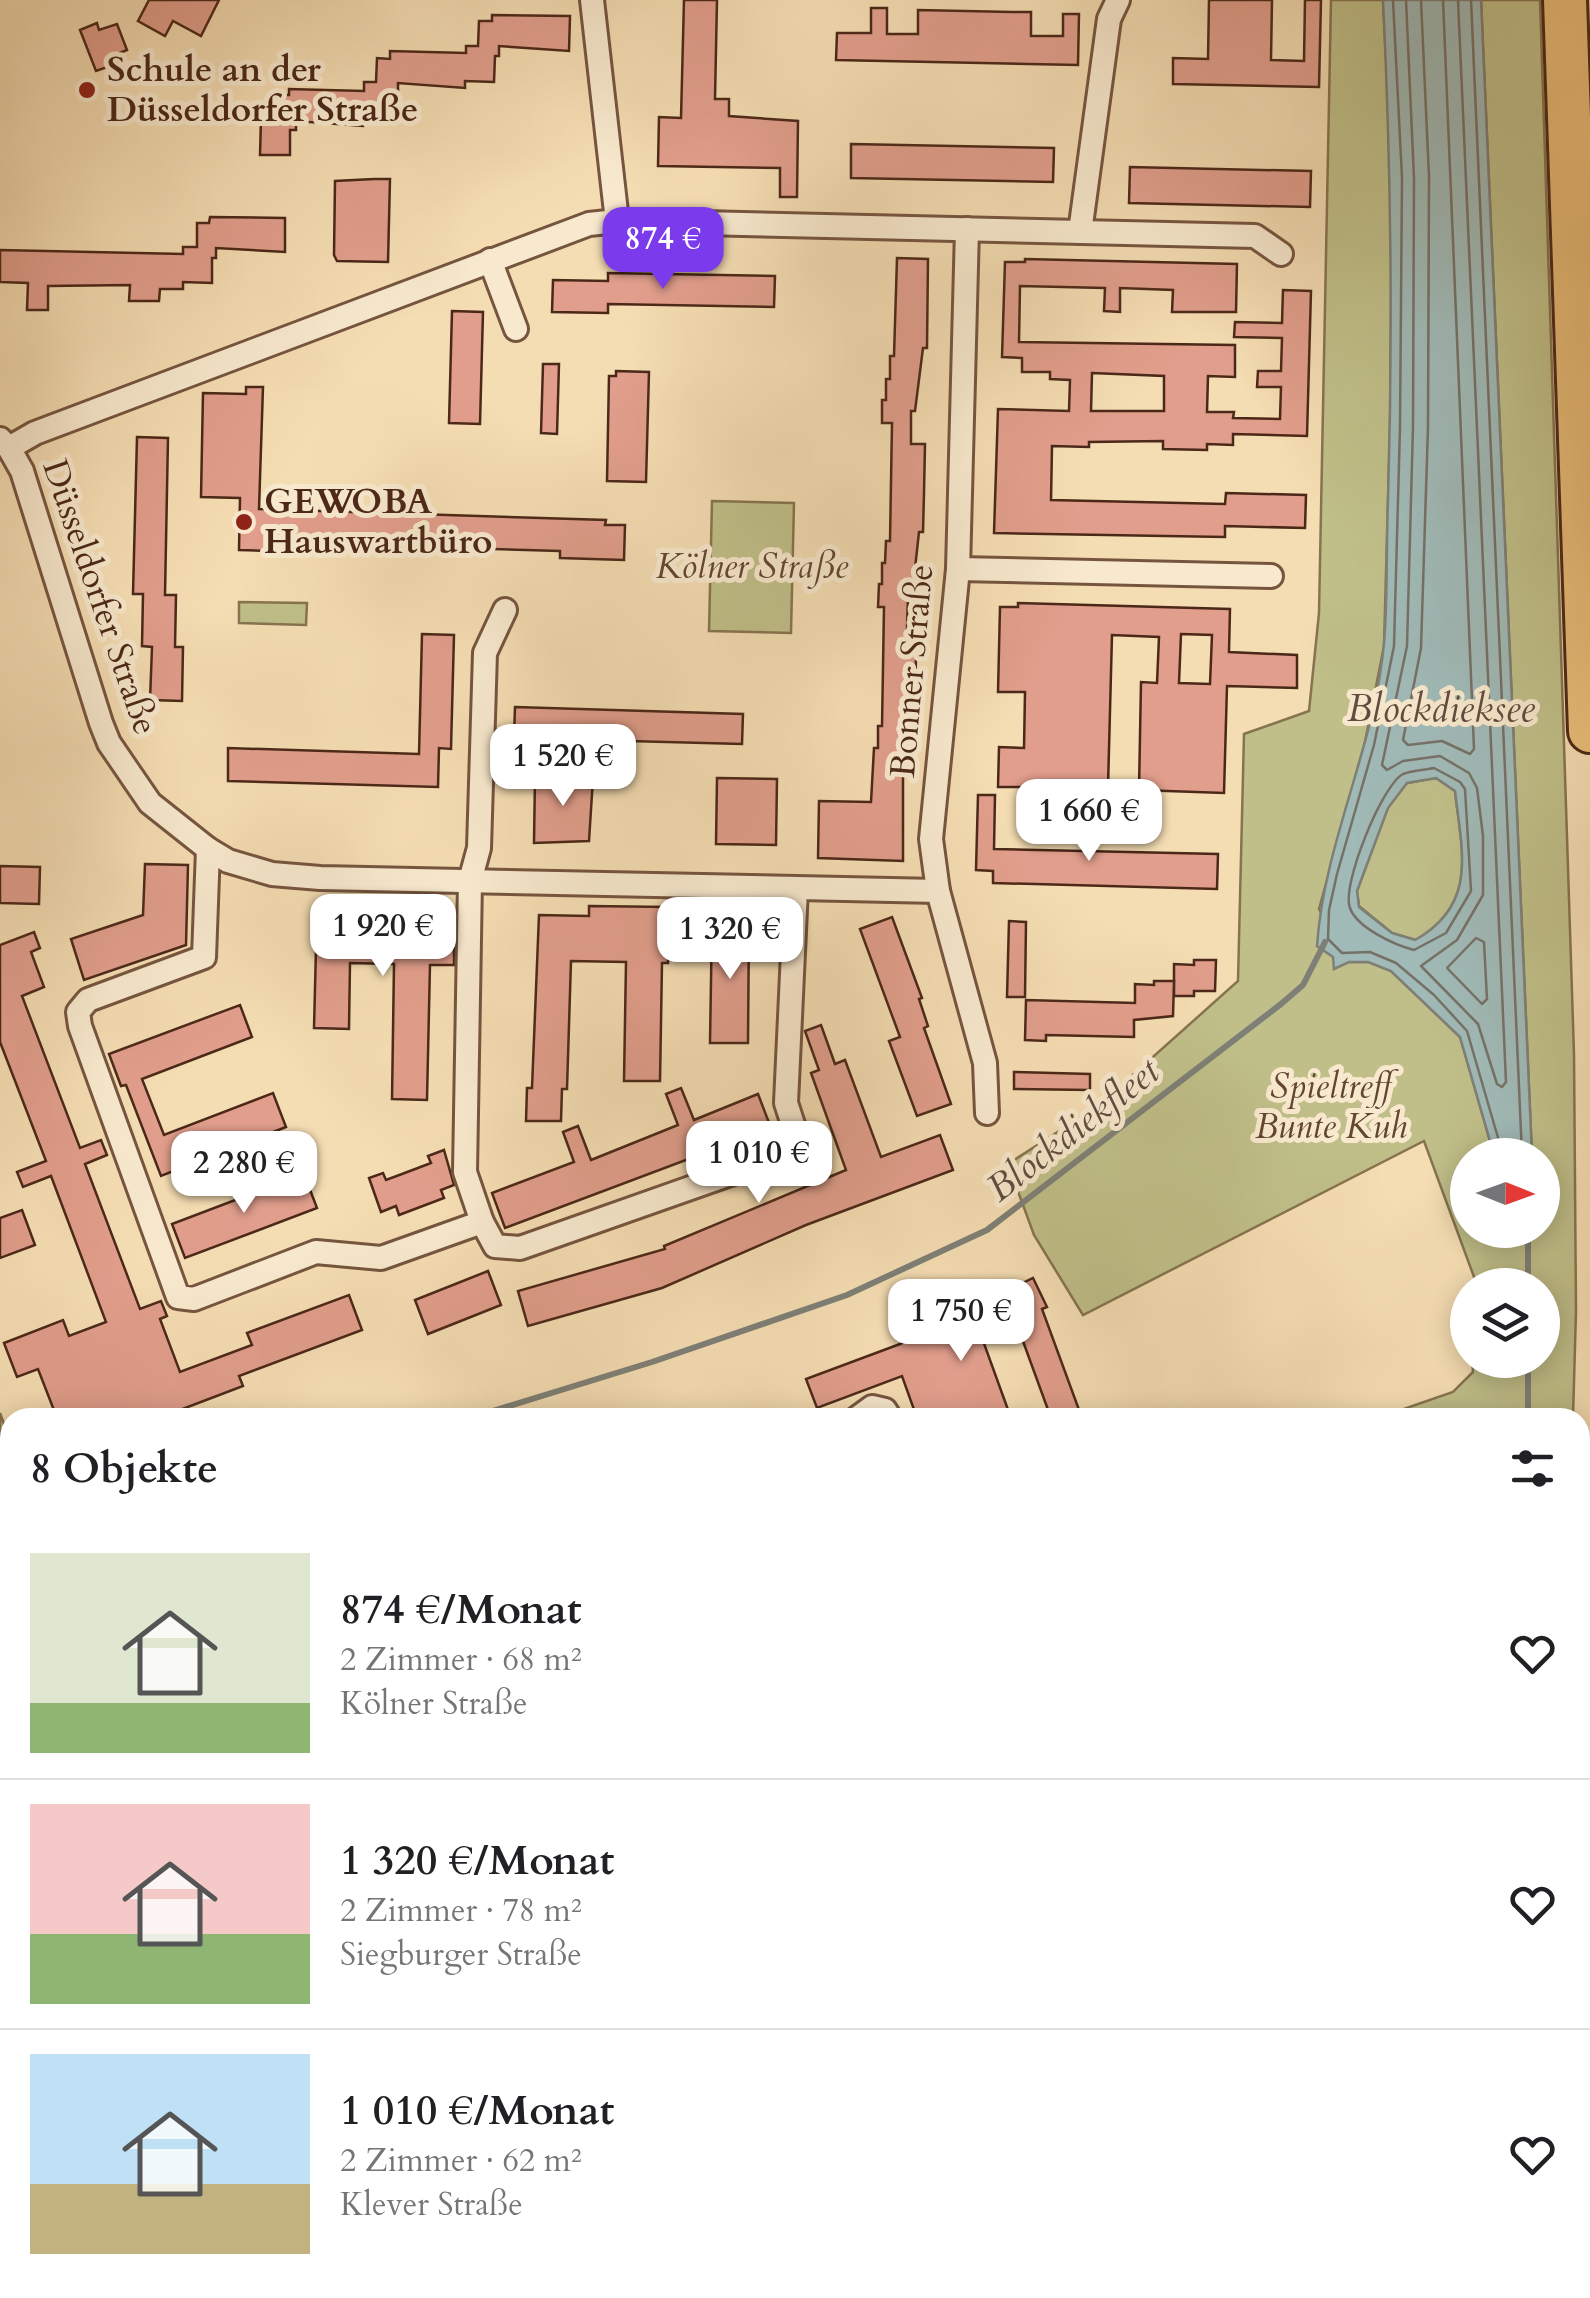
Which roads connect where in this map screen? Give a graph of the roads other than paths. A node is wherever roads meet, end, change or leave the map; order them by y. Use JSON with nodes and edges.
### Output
{"nodes":[{"id":1,"x":592,"y":0,"type":"edge"},
{"id":2,"x":1118,"y":0,"type":"edge"},
{"id":3,"x":1565,"y":0,"type":"edge"},
{"id":4,"x":617,"y":221,"type":"junction"},
{"id":5,"x":968,"y":229,"type":"junction"},
{"id":6,"x":1080,"y":232,"type":"junction"},
{"id":7,"x":1281,"y":254,"type":"dead end"},
{"id":8,"x":490,"y":260,"type":"junction"},
{"id":9,"x":516,"y":328,"type":"dead end"},
{"id":10,"x":5,"y":443,"type":"edge"},
{"id":11,"x":958,"y":568,"type":"junction"},
{"id":12,"x":1271,"y":576,"type":"dead end"},
{"id":13,"x":505,"y":610,"type":"dead end"},
{"id":14,"x":1590,"y":732,"type":"edge"},
{"id":15,"x":208,"y":849,"type":"junction"},
{"id":16,"x":470,"y":881,"type":"junction"},
{"id":17,"x":796,"y":888,"type":"junction"},
{"id":18,"x":938,"y":891,"type":"junction"},
{"id":19,"x":987,"y":1113,"type":"dead end"},
{"id":20,"x":482,"y":1222,"type":"junction"}],
"edges":[{"from":1,"to":4,"type":"street"},
{"from":2,"to":6,"type":"street"},
{"from":3,"to":14,"type":"highway"},
{"from":4,"to":5,"type":"street"},
{"from":4,"to":8,"type":"street"},
{"from":5,"to":6,"type":"street"},
{"from":5,"to":11,"type":"street","name":"Bonner Straße"},
{"from":6,"to":7,"type":"street"},
{"from":8,"to":9,"type":"street"},
{"from":8,"to":10,"type":"street"},
{"from":10,"to":15,"type":"street","name":"Düsseldorfer Straße"},
{"from":11,"to":12,"type":"street"},
{"from":11,"to":18,"type":"street","name":"Bonner Straße"},
{"from":13,"to":16,"type":"street"},
{"from":15,"to":16,"type":"street","name":"Düsseldorfer Straße"},
{"from":15,"to":20,"type":"street"},
{"from":16,"to":17,"type":"street","name":"Düsseldorfer Straße"},
{"from":16,"to":20,"type":"street"},
{"from":17,"to":18,"type":"street","name":"Düsseldorfer Straße"},
{"from":17,"to":20,"type":"street"},
{"from":18,"to":19,"type":"street","name":"Bonner Straße"}]}
